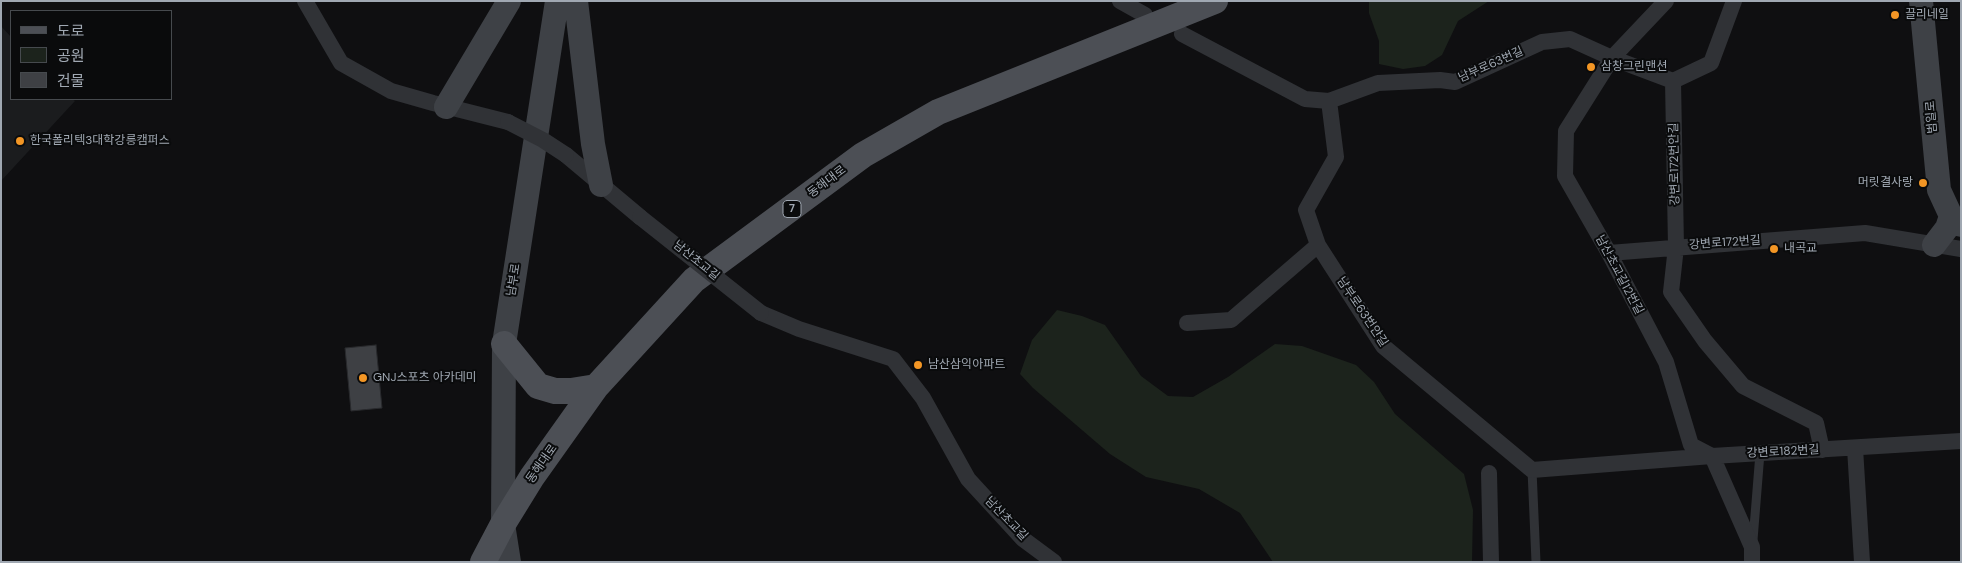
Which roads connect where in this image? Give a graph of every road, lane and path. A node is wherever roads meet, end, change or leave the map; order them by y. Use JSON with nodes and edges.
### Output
{"nodes":[{"id":1,"x":305,"y":1,"type":"edge"},
{"id":2,"x":509,"y":1,"type":"edge"},
{"id":3,"x":557,"y":1,"type":"edge"},
{"id":4,"x":576,"y":1,"type":"edge"},
{"id":5,"x":1120,"y":1,"type":"edge"},
{"id":6,"x":1215,"y":1,"type":"edge"},
{"id":7,"x":1666,"y":1,"type":"edge"},
{"id":8,"x":1734,"y":1,"type":"edge"},
{"id":9,"x":1921,"y":1,"type":"edge"},
{"id":10,"x":1146,"y":15,"type":"dead end"},
{"id":11,"x":1182,"y":34,"type":"dead end"},
{"id":12,"x":1612,"y":58,"type":"junction"},
{"id":13,"x":1673,"y":81,"type":"junction"},
{"id":14,"x":1329,"y":101,"type":"junction"},
{"id":15,"x":446,"y":107,"type":"junction"},
{"id":16,"x":601,"y":185,"type":"junction"},
{"id":17,"x":1956,"y":220,"type":"edge"},
{"id":18,"x":1318,"y":245,"type":"junction"},
{"id":19,"x":1934,"y":245,"type":"junction"},
{"id":20,"x":1676,"y":247,"type":"junction"},
{"id":21,"x":1961,"y":249,"type":"edge"},
{"id":22,"x":1609,"y":253,"type":"junction"},
{"id":23,"x":1187,"y":323,"type":"dead end"},
{"id":24,"x":504,"y":344,"type":"junction"},
{"id":25,"x":596,"y":387,"type":"junction"},
{"id":26,"x":1961,"y":441,"type":"edge"},
{"id":27,"x":1855,"y":448,"type":"junction"},
{"id":28,"x":1822,"y":450,"type":"junction"},
{"id":29,"x":1760,"y":454,"type":"junction"},
{"id":30,"x":1712,"y":456,"type":"junction"},
{"id":31,"x":1532,"y":470,"type":"junction"},
{"id":32,"x":1489,"y":473,"type":"dead end"},
{"id":33,"x":503,"y":524,"type":"junction"},
{"id":34,"x":1752,"y":554,"type":"edge"},
{"id":35,"x":1862,"y":561,"type":"edge"},
{"id":36,"x":482,"y":562,"type":"edge"},
{"id":37,"x":508,"y":562,"type":"edge"},
{"id":38,"x":1054,"y":562,"type":"edge"},
{"id":39,"x":1491,"y":562,"type":"edge"},
{"id":40,"x":1536,"y":562,"type":"edge"}],
"edges":[{"from":1,"to":15,"type":"street","name":"남산초교길"},
{"from":2,"to":15,"type":"street"},
{"from":3,"to":24,"type":"street","name":"남부로"},
{"from":4,"to":16,"type":"street"},
{"from":5,"to":10,"type":"street"},
{"from":6,"to":25,"type":"main road","name":"동해대로","number":"7"},
{"from":7,"to":12,"type":"street","name":"남산초교길12번길"},
{"from":8,"to":13,"type":"street"},
{"from":9,"to":17,"type":"street","name":"범일로"},
{"from":11,"to":14,"type":"street","name":"남부로63번길"},
{"from":12,"to":13,"type":"street","name":"남부로63번길"},
{"from":12,"to":14,"type":"street","name":"남부로63번길"},
{"from":12,"to":22,"type":"street","name":"남산초교길12번길"},
{"from":13,"to":20,"type":"street","name":"강변로172번안길"},
{"from":14,"to":18,"type":"street","name":"남부로63번안길"},
{"from":15,"to":16,"type":"street","name":"남산초교길","bridge":true},
{"from":16,"to":38,"type":"street","name":"남산초교길","bridge":true},
{"from":17,"to":19,"type":"street"},
{"from":18,"to":23,"type":"street"},
{"from":18,"to":31,"type":"street","name":"남부로63번안길"},
{"from":19,"to":20,"type":"street","name":"강변로172번길"},
{"from":19,"to":21,"type":"street","name":"강변로172번길"},
{"from":20,"to":22,"type":"street","name":"강변로172번길"},
{"from":20,"to":28,"type":"street","name":"강변로172번안길"},
{"from":22,"to":30,"type":"street","name":"남산초교길12번길"},
{"from":24,"to":25,"type":"main road"},
{"from":24,"to":33,"type":"street","name":"남부로"},
{"from":25,"to":33,"type":"main road","name":"동해대로","number":"7"},
{"from":26,"to":27,"type":"street","name":"강변로182번길"},
{"from":27,"to":28,"type":"street","name":"강변로182번길"},
{"from":27,"to":35,"type":"street"},
{"from":28,"to":29,"type":"street","name":"강변로182번길"},
{"from":29,"to":30,"type":"street","name":"강변로182번길"},
{"from":29,"to":34,"type":"lane"},
{"from":30,"to":31,"type":"street","name":"강변로182번길"},
{"from":30,"to":34,"type":"street"},
{"from":31,"to":40,"type":"lane"},
{"from":32,"to":39,"type":"street"},
{"from":33,"to":36,"type":"main road","name":"동해대로","number":"7"},
{"from":33,"to":37,"type":"street","name":"남부로"}]}
